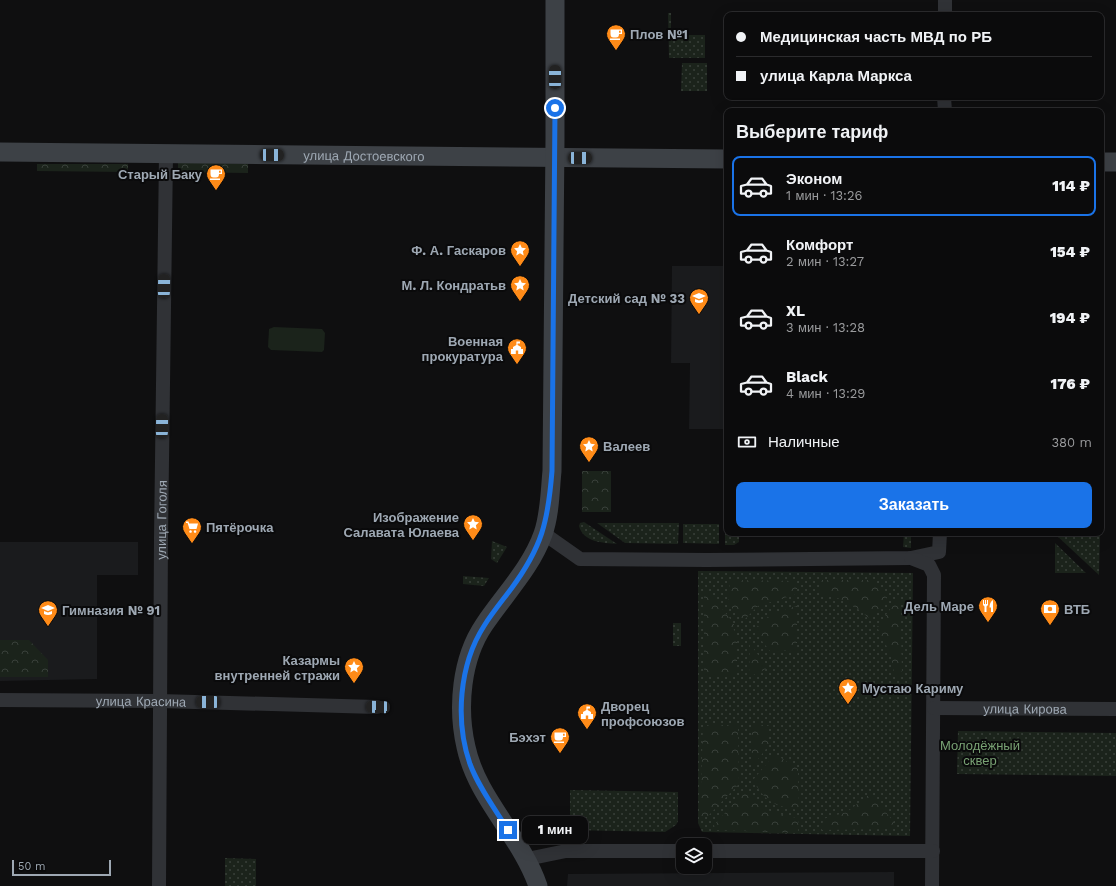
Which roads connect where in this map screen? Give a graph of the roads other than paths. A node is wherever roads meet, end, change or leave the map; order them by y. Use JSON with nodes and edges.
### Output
{"nodes":[{"id":1,"x":555,"y":0,"type":"edge"},
{"id":2,"x":945,"y":0,"type":"edge"},
{"id":3,"x":945,"y":12,"type":"edge"},
{"id":4,"x":0,"y":152,"type":"edge"},
{"id":5,"x":166,"y":154,"type":"junction"},
{"id":6,"x":555,"y":157,"type":"junction"},
{"id":7,"x":724,"y":159,"type":"edge"},
{"id":8,"x":1104,"y":162,"type":"edge"},
{"id":9,"x":1116,"y":162,"type":"edge"},
{"id":10,"x":543,"y":533,"type":"junction"},
{"id":11,"x":940,"y":536,"type":"edge"},
{"id":12,"x":911,"y":558,"type":"junction"},
{"id":13,"x":0,"y":700,"type":"edge"},
{"id":14,"x":160,"y":701,"type":"junction"},
{"id":15,"x":378,"y":707,"type":"dead end"},
{"id":16,"x":934,"y":708,"type":"junction"},
{"id":17,"x":1116,"y":709,"type":"edge"},
{"id":18,"x":676,"y":851,"type":"edge"},
{"id":19,"x":712,"y":851,"type":"edge"},
{"id":20,"x":932,"y":851,"type":"junction"},
{"id":21,"x":527,"y":859,"type":"junction"},
{"id":22,"x":159,"y":886,"type":"edge"},
{"id":23,"x":538,"y":886,"type":"edge"},
{"id":24,"x":932,"y":886,"type":"edge"}],
"edges":[{"from":1,"to":6,"type":"street"},
{"from":2,"to":3,"type":"street"},
{"from":4,"to":5,"type":"street","name":"улица Достоевского"},
{"from":5,"to":6,"type":"street","name":"улица Достоевского"},
{"from":5,"to":14,"type":"street","name":"улица Гоголя"},
{"from":6,"to":7,"type":"street","name":"улица Достоевского"},
{"from":6,"to":10,"type":"street"},
{"from":8,"to":9,"type":"street"},
{"from":10,"to":12,"type":"street"},
{"from":10,"to":21,"type":"street"},
{"from":11,"to":12,"type":"street"},
{"from":12,"to":16,"type":"street"},
{"from":13,"to":14,"type":"street","name":"улица Красина"},
{"from":14,"to":15,"type":"street","name":"улица Красина"},
{"from":14,"to":22,"type":"street","name":"улица Гоголя"},
{"from":16,"to":17,"type":"street","name":"улица Кирова"},
{"from":16,"to":20,"type":"street"},
{"from":18,"to":21,"type":"street"},
{"from":19,"to":20,"type":"street"},
{"from":20,"to":24,"type":"street"},
{"from":21,"to":23,"type":"street"}]}
